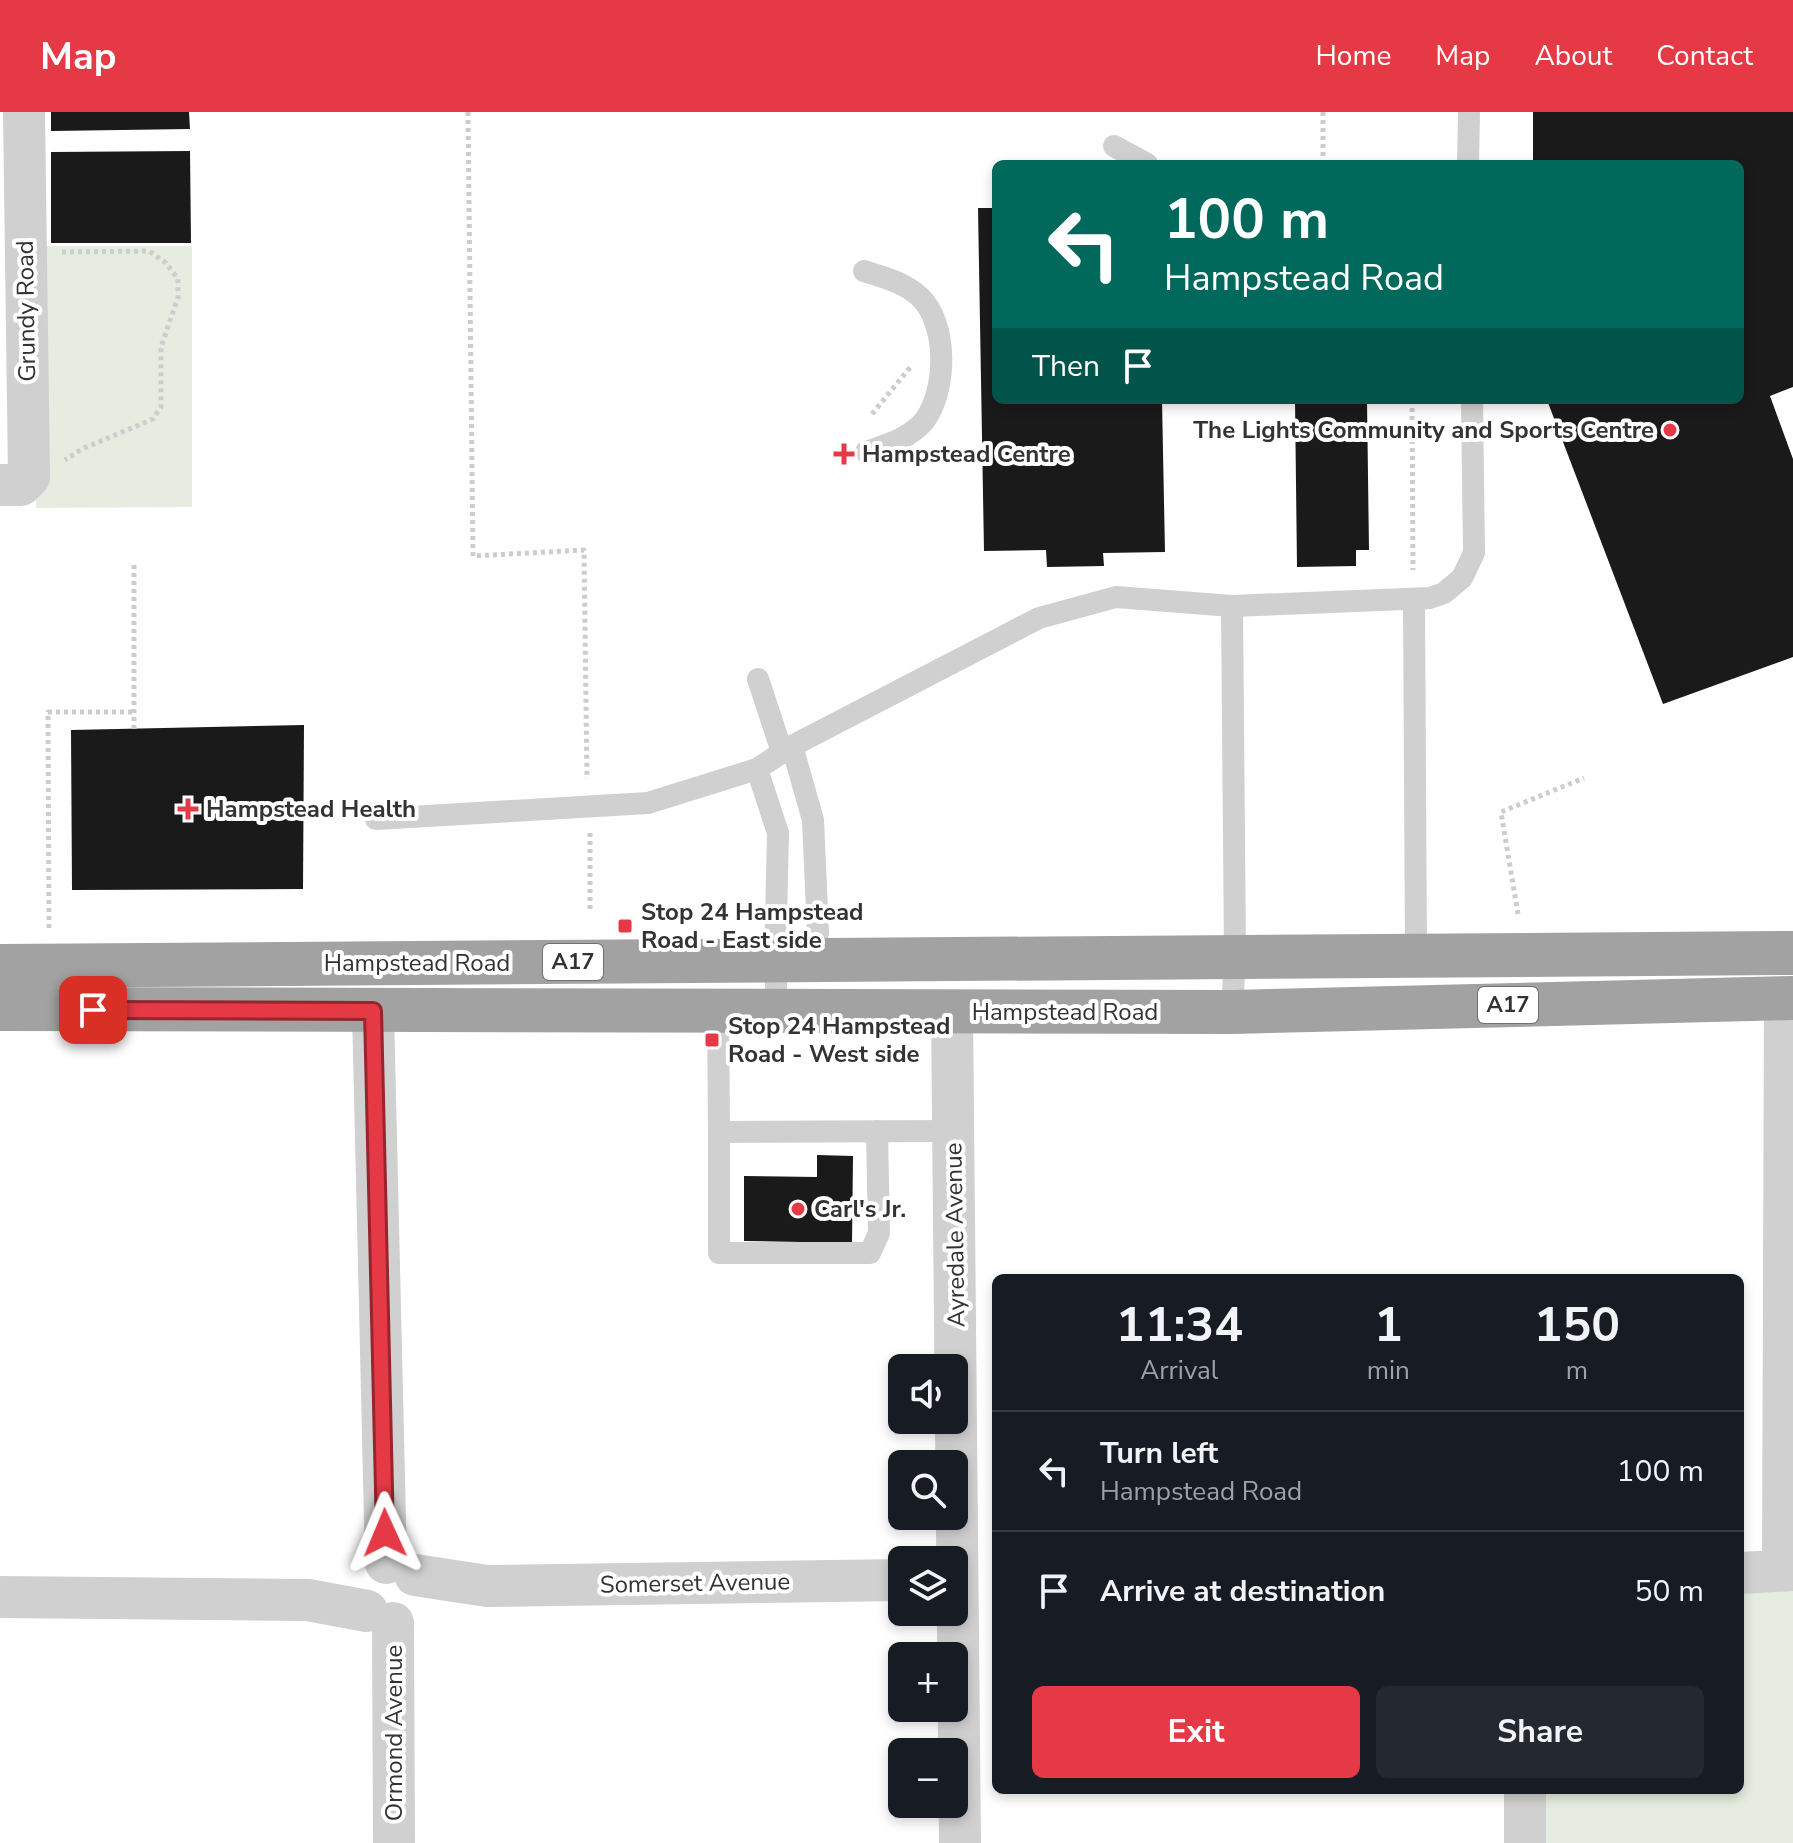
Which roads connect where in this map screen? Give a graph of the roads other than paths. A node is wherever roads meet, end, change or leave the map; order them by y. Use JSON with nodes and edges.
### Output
{"nodes":[{"id":1,"x":24,"y":112,"type":"edge"},
{"id":2,"x":1469,"y":112,"type":"edge"},
{"id":3,"x":1114,"y":146,"type":"dead end"},
{"id":4,"x":1140,"y":160,"type":"edge"},
{"id":5,"x":1468,"y":160,"type":"edge"},
{"id":6,"x":864,"y":271,"type":"dead end"},
{"id":7,"x":1472,"y":404,"type":"edge"},
{"id":8,"x":866,"y":452,"type":"dead end"},
{"id":9,"x":0,"y":485,"type":"edge"},
{"id":10,"x":1414,"y":599,"type":"junction"},
{"id":11,"x":1232,"y":606,"type":"junction"},
{"id":12,"x":758,"y":679,"type":"dead end"},
{"id":13,"x":787,"y":749,"type":"junction"},
{"id":14,"x":757,"y":769,"type":"junction"},
{"id":15,"x":376,"y":819,"type":"dead end"},
{"id":16,"x":1789,"y":954,"type":"edge"},
{"id":17,"x":1235,"y":955,"type":"junction"},
{"id":18,"x":1416,"y":955,"type":"junction"},
{"id":19,"x":775,"y":961,"type":"junction"},
{"id":20,"x":952,"y":961,"type":"junction"},
{"id":21,"x":372,"y":963,"type":"junction"},
{"id":22,"x":0,"y":966,"type":"edge"},
{"id":23,"x":1789,"y":998,"type":"edge"},
{"id":24,"x":0,"y":1009,"type":"edge"},
{"id":25,"x":373,"y":1011,"type":"junction"},
{"id":26,"x":718,"y":1011,"type":"junction"},
{"id":27,"x":777,"y":1011,"type":"junction"},
{"id":28,"x":952,"y":1011,"type":"junction"},
{"id":29,"x":1232,"y":1012,"type":"junction"},
{"id":30,"x":877,"y":1131,"type":"junction"},
{"id":31,"x":954,"y":1131,"type":"junction"},
{"id":32,"x":719,"y":1132,"type":"junction"},
{"id":33,"x":1788,"y":1570,"type":"edge"},
{"id":34,"x":1744,"y":1573,"type":"edge"},
{"id":35,"x":888,"y":1580,"type":"edge"},
{"id":36,"x":970,"y":1580,"type":"edge"},
{"id":37,"x":391,"y":1594,"type":"junction"},
{"id":38,"x":0,"y":1597,"type":"edge"},
{"id":39,"x":1525,"y":1794,"type":"edge"},
{"id":40,"x":394,"y":1843,"type":"edge"},
{"id":41,"x":960,"y":1843,"type":"edge"},
{"id":42,"x":1525,"y":1843,"type":"edge"}],
"edges":[{"from":1,"to":9,"type":"street","name":"Grundy Road"},
{"from":2,"to":5,"type":"lane"},
{"from":3,"to":4,"type":"lane"},
{"from":6,"to":8,"type":"lane"},
{"from":7,"to":10,"type":"lane"},
{"from":10,"to":11,"type":"lane"},
{"from":10,"to":18,"type":"lane"},
{"from":11,"to":13,"type":"lane"},
{"from":11,"to":17,"type":"lane"},
{"from":12,"to":13,"type":"lane"},
{"from":13,"to":14,"type":"lane"},
{"from":13,"to":19,"type":"lane"},
{"from":14,"to":15,"type":"lane"},
{"from":14,"to":19,"type":"lane"},
{"from":16,"to":18,"type":"highway","name":"Hampstead Road","number":"A17"},
{"from":16,"to":23,"type":"highway"},
{"from":17,"to":18,"type":"highway","name":"Hampstead Road","number":"A17"},
{"from":17,"to":20,"type":"highway","name":"Hampstead Road","number":"A17"},
{"from":17,"to":29,"type":"lane"},
{"from":19,"to":20,"type":"highway","name":"Hampstead Road","number":"A17"},
{"from":19,"to":21,"type":"highway","name":"Hampstead Road","number":"A17"},
{"from":19,"to":27,"type":"lane"},
{"from":20,"to":28,"type":"highway"},
{"from":21,"to":22,"type":"highway","name":"Hampstead Road","number":"A17"},
{"from":21,"to":25,"type":"highway"},
{"from":23,"to":29,"type":"highway","name":"Hampstead Road","number":"A17"},
{"from":23,"to":33,"type":"street"},
{"from":24,"to":25,"type":"highway","name":"Hampstead Road","number":"A17"},
{"from":25,"to":26,"type":"highway","name":"Hampstead Road","number":"A17"},
{"from":25,"to":37,"type":"street","name":"Ormond Avenue"},
{"from":26,"to":27,"type":"highway","name":"Hampstead Road","number":"A17"},
{"from":26,"to":32,"type":"lane"},
{"from":27,"to":28,"type":"highway","name":"Hampstead Road","number":"A17"},
{"from":28,"to":29,"type":"highway","name":"Hampstead Road","number":"A17"},
{"from":28,"to":31,"type":"street","name":"Ayredale Avenue"},
{"from":30,"to":31,"type":"lane"},
{"from":30,"to":32,"type":"lane"},
{"from":30,"to":32,"type":"lane"},
{"from":31,"to":36,"type":"street","name":"Ayredale Avenue"},
{"from":33,"to":34,"type":"street"},
{"from":35,"to":37,"type":"street","name":"Somerset Avenue"},
{"from":36,"to":41,"type":"street","name":"Ayredale Avenue"},
{"from":37,"to":38,"type":"street","name":"Somerset Avenue"},
{"from":37,"to":40,"type":"street","name":"Ormond Avenue"},
{"from":39,"to":42,"type":"street"}]}
